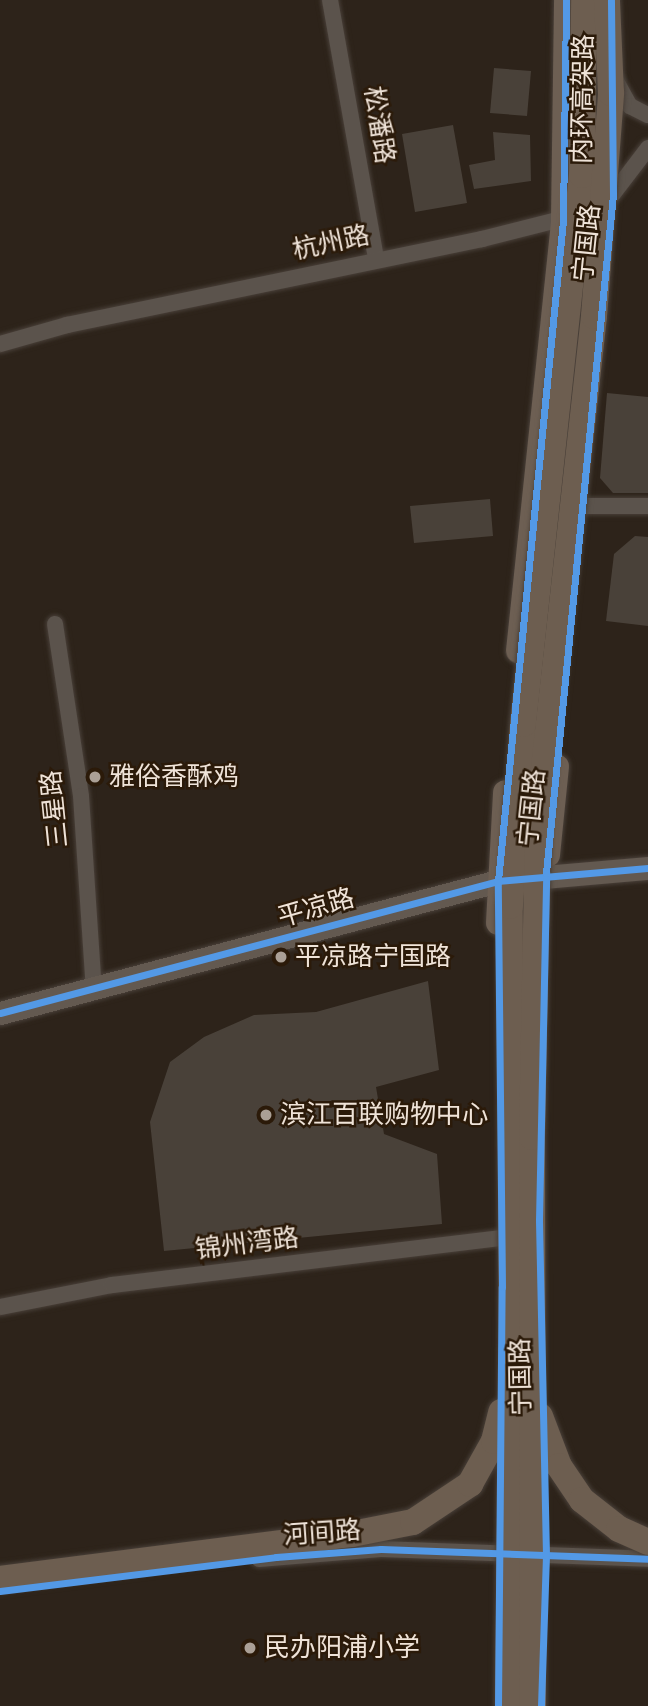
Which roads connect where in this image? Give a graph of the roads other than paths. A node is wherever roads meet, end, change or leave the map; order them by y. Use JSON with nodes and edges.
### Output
{"nodes":[{"id":1,"x":330,"y":0,"type":"edge"},
{"id":2,"x":566,"y":0,"type":"edge"},
{"id":3,"x":583,"y":0,"type":"edge"},
{"id":4,"x":609,"y":0,"type":"edge"},
{"id":5,"x":615,"y":78,"type":"junction"},
{"id":6,"x":648,"y":115,"type":"edge"},
{"id":7,"x":648,"y":148,"type":"edge"},
{"id":8,"x":613,"y":194,"type":"junction"},
{"id":9,"x":563,"y":220,"type":"junction"},
{"id":10,"x":376,"y":258,"type":"junction"},
{"id":11,"x":0,"y":344,"type":"edge"},
{"id":12,"x":581,"y":506,"type":"junction"},
{"id":13,"x":648,"y":506,"type":"edge"},
{"id":14,"x":55,"y":624,"type":"dead end"},
{"id":15,"x":648,"y":868,"type":"edge"},
{"id":16,"x":546,"y":873,"type":"junction"},
{"id":17,"x":498,"y":881,"type":"junction"},
{"id":18,"x":94,"y":990,"type":"junction"},
{"id":19,"x":0,"y":1013,"type":"edge"},
{"id":20,"x":502,"y":1238,"type":"junction"},
{"id":21,"x":0,"y":1307,"type":"edge"},
{"id":22,"x":512,"y":1348,"type":"junction"},
{"id":23,"x":535,"y":1377,"type":"junction"},
{"id":24,"x":648,"y":1542,"type":"edge"},
{"id":25,"x":498,"y":1552,"type":"junction"},
{"id":26,"x":546,"y":1555,"type":"junction"},
{"id":27,"x":648,"y":1559,"type":"edge"},
{"id":28,"x":0,"y":1578,"type":"edge"},
{"id":29,"x":0,"y":1591,"type":"edge"},
{"id":30,"x":498,"y":1706,"type":"edge"},
{"id":31,"x":508,"y":1706,"type":"edge"},
{"id":32,"x":533,"y":1706,"type":"edge"},
{"id":33,"x":541,"y":1706,"type":"edge"}],
"edges":[{"from":1,"to":10,"type":"street","name":"松潘路"},
{"from":2,"to":9,"type":"main road","name":"宁国路"},
{"from":3,"to":22,"type":"highway","name":"内环高架路","bridge":true},
{"from":4,"to":5,"type":"main road","name":"宁国路"},
{"from":4,"to":23,"type":"highway","name":"内环高架路","bridge":true},
{"from":5,"to":6,"type":"street"},
{"from":5,"to":8,"type":"main road","name":"宁国路"},
{"from":7,"to":8,"type":"street","name":"杭州路"},
{"from":8,"to":9,"type":"street","name":"杭州路"},
{"from":8,"to":12,"type":"main road","name":"宁国路"},
{"from":9,"to":10,"type":"street","name":"杭州路"},
{"from":9,"to":17,"type":"main road","name":"宁国路"},
{"from":10,"to":11,"type":"street","name":"杭州路"},
{"from":12,"to":13,"type":"street"},
{"from":12,"to":16,"type":"main road","name":"宁国路"},
{"from":14,"to":18,"type":"street","name":"三星路"},
{"from":15,"to":16,"type":"main road","name":"平凉路"},
{"from":16,"to":17,"type":"main road","name":"平凉路"},
{"from":16,"to":26,"type":"main road","name":"宁国路"},
{"from":17,"to":18,"type":"main road","name":"平凉路"},
{"from":17,"to":20,"type":"main road","name":"宁国路"},
{"from":18,"to":19,"type":"main road","name":"平凉路"},
{"from":20,"to":21,"type":"street","name":"锦州湾路"},
{"from":20,"to":25,"type":"main road","name":"宁国路"},
{"from":22,"to":28,"type":"highway","bridge":true},
{"from":22,"to":31,"type":"highway","name":"内环高架路","bridge":true},
{"from":23,"to":24,"type":"highway","bridge":true},
{"from":23,"to":32,"type":"highway","name":"内环高架路","bridge":true},
{"from":25,"to":26,"type":"street","name":"河间路"},
{"from":25,"to":29,"type":"street","name":"河间路"},
{"from":25,"to":30,"type":"main road","name":"宁国路"},
{"from":26,"to":27,"type":"street","name":"河间路"},
{"from":26,"to":33,"type":"main road","name":"宁国路"}]}
